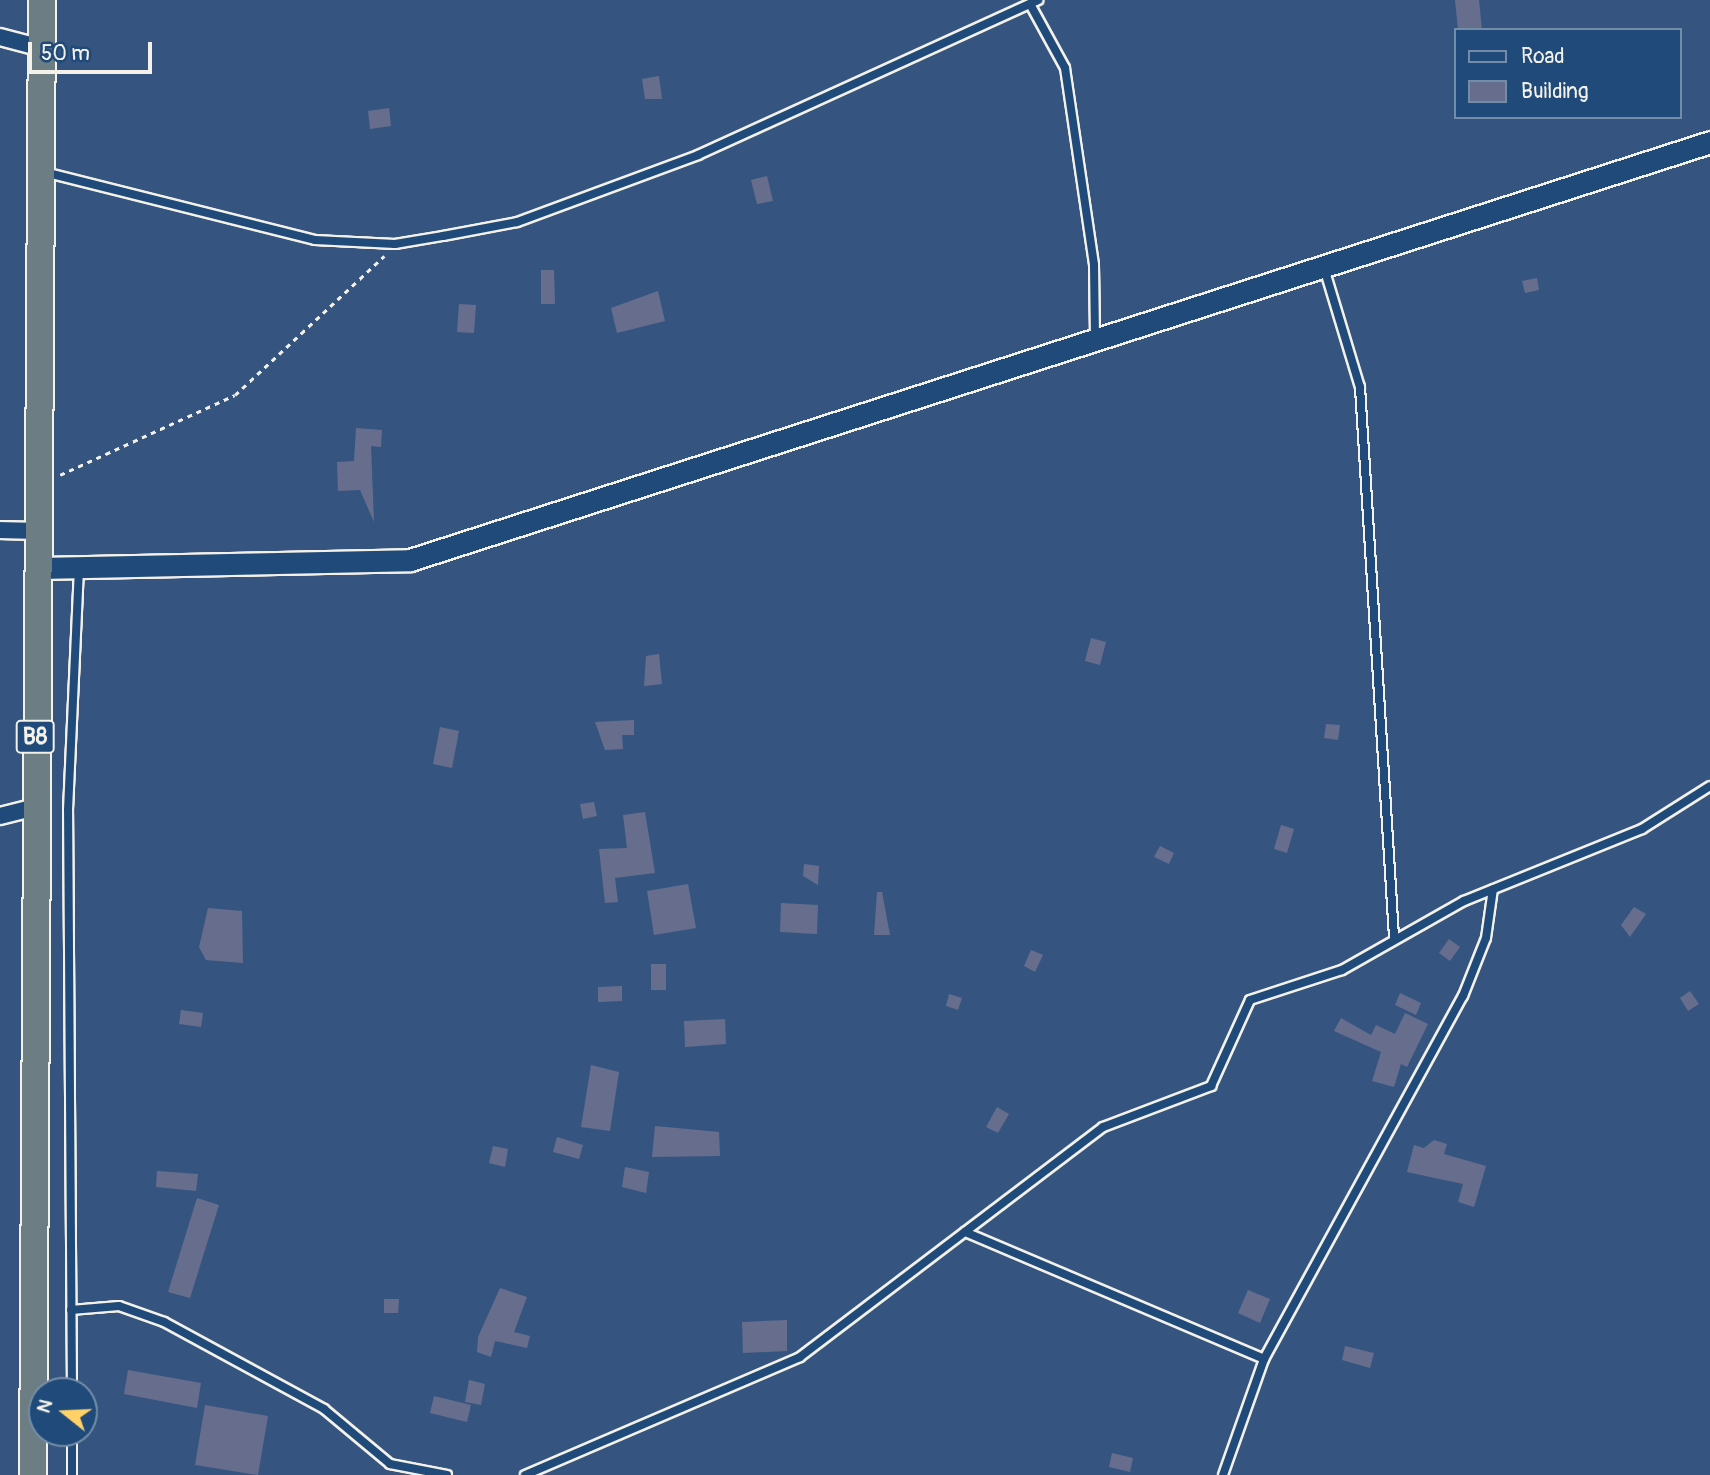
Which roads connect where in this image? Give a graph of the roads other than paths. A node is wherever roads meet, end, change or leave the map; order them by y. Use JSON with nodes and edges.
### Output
{"nodes":[{"id":1,"x":42,"y":0,"type":"edge"},
{"id":2,"x":1034,"y":2,"type":"edge"},
{"id":3,"x":0,"y":37,"type":"edge"},
{"id":4,"x":42,"y":48,"type":"junction"},
{"id":5,"x":1710,"y":142,"type":"edge"},
{"id":6,"x":44,"y":172,"type":"junction"},
{"id":7,"x":1323,"y":265,"type":"junction"},
{"id":8,"x":1095,"y":344,"type":"junction"},
{"id":9,"x":0,"y":530,"type":"edge"},
{"id":10,"x":41,"y":531,"type":"junction"},
{"id":11,"x":79,"y":567,"type":"junction"},
{"id":12,"x":38,"y":568,"type":"junction"},
{"id":13,"x":1710,"y":786,"type":"edge"},
{"id":14,"x":33,"y":808,"type":"junction"},
{"id":15,"x":0,"y":816,"type":"edge"},
{"id":16,"x":1493,"y":889,"type":"junction"},
{"id":17,"x":1394,"y":937,"type":"junction"},
{"id":18,"x":965,"y":1232,"type":"junction"},
{"id":19,"x":71,"y":1310,"type":"junction"},
{"id":20,"x":1264,"y":1359,"type":"junction"},
{"id":21,"x":72,"y":1377,"type":"edge"},
{"id":22,"x":72,"y":1447,"type":"edge"},
{"id":23,"x":33,"y":1475,"type":"edge"},
{"id":24,"x":72,"y":1475,"type":"edge"},
{"id":25,"x":447,"y":1475,"type":"edge"},
{"id":26,"x":525,"y":1475,"type":"edge"},
{"id":27,"x":1223,"y":1475,"type":"edge"}],
"edges":[{"from":1,"to":4,"type":"highway","number":"B8"},
{"from":2,"to":6,"type":"lane"},
{"from":2,"to":8,"type":"lane"},
{"from":3,"to":4,"type":"street"},
{"from":4,"to":6,"type":"highway","number":"B8"},
{"from":5,"to":7,"type":"main road"},
{"from":6,"to":10,"type":"highway","number":"B8"},
{"from":7,"to":8,"type":"main road"},
{"from":7,"to":17,"type":"lane"},
{"from":8,"to":11,"type":"main road"},
{"from":9,"to":10,"type":"street"},
{"from":10,"to":12,"type":"highway","number":"B8"},
{"from":11,"to":12,"type":"main road"},
{"from":11,"to":19,"type":"lane"},
{"from":12,"to":14,"type":"highway","number":"B8"},
{"from":13,"to":16,"type":"lane"},
{"from":14,"to":15,"type":"street"},
{"from":14,"to":23,"type":"highway","number":"B8"},
{"from":16,"to":17,"type":"lane"},
{"from":16,"to":20,"type":"lane"},
{"from":17,"to":18,"type":"lane"},
{"from":18,"to":20,"type":"lane"},
{"from":18,"to":26,"type":"lane"},
{"from":19,"to":21,"type":"lane"},
{"from":19,"to":25,"type":"lane"},
{"from":20,"to":27,"type":"lane"},
{"from":22,"to":24,"type":"lane"}]}
